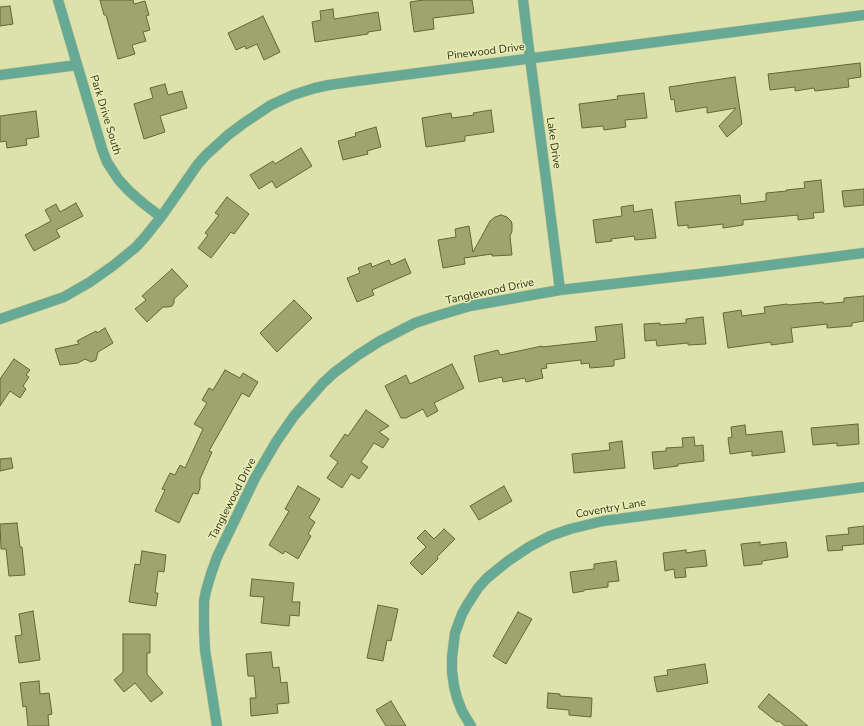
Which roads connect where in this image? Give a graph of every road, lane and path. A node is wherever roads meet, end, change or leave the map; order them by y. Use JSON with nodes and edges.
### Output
{"nodes":[{"id":1,"x":58,"y":0,"type":"edge"},
{"id":2,"x":523,"y":0,"type":"edge"},
{"id":3,"x":864,"y":16,"type":"edge"},
{"id":4,"x":530,"y":58,"type":"junction"},
{"id":5,"x":77,"y":65,"type":"junction"},
{"id":6,"x":0,"y":75,"type":"edge"},
{"id":7,"x":162,"y":217,"type":"junction"},
{"id":8,"x":864,"y":253,"type":"edge"},
{"id":9,"x":560,"y":290,"type":"junction"},
{"id":10,"x":0,"y":319,"type":"edge"},
{"id":11,"x":864,"y":487,"type":"edge"},
{"id":12,"x":217,"y":726,"type":"edge"},
{"id":13,"x":471,"y":726,"type":"edge"}],
"edges":[{"from":1,"to":5,"type":"street","name":"Park Drive South"},
{"from":2,"to":4,"type":"street","name":"Lake Drive"},
{"from":3,"to":4,"type":"street","name":"Pinewood Drive"},
{"from":4,"to":7,"type":"street","name":"Pinewood Drive"},
{"from":4,"to":9,"type":"street","name":"Lake Drive"},
{"from":5,"to":6,"type":"street"},
{"from":5,"to":7,"type":"street","name":"Park Drive South"},
{"from":7,"to":10,"type":"street","name":"Pinewood Drive"},
{"from":8,"to":9,"type":"street","name":"Tanglewood Drive"},
{"from":9,"to":12,"type":"street","name":"Tanglewood Drive"},
{"from":11,"to":13,"type":"street","name":"Coventry Lane"}]}
